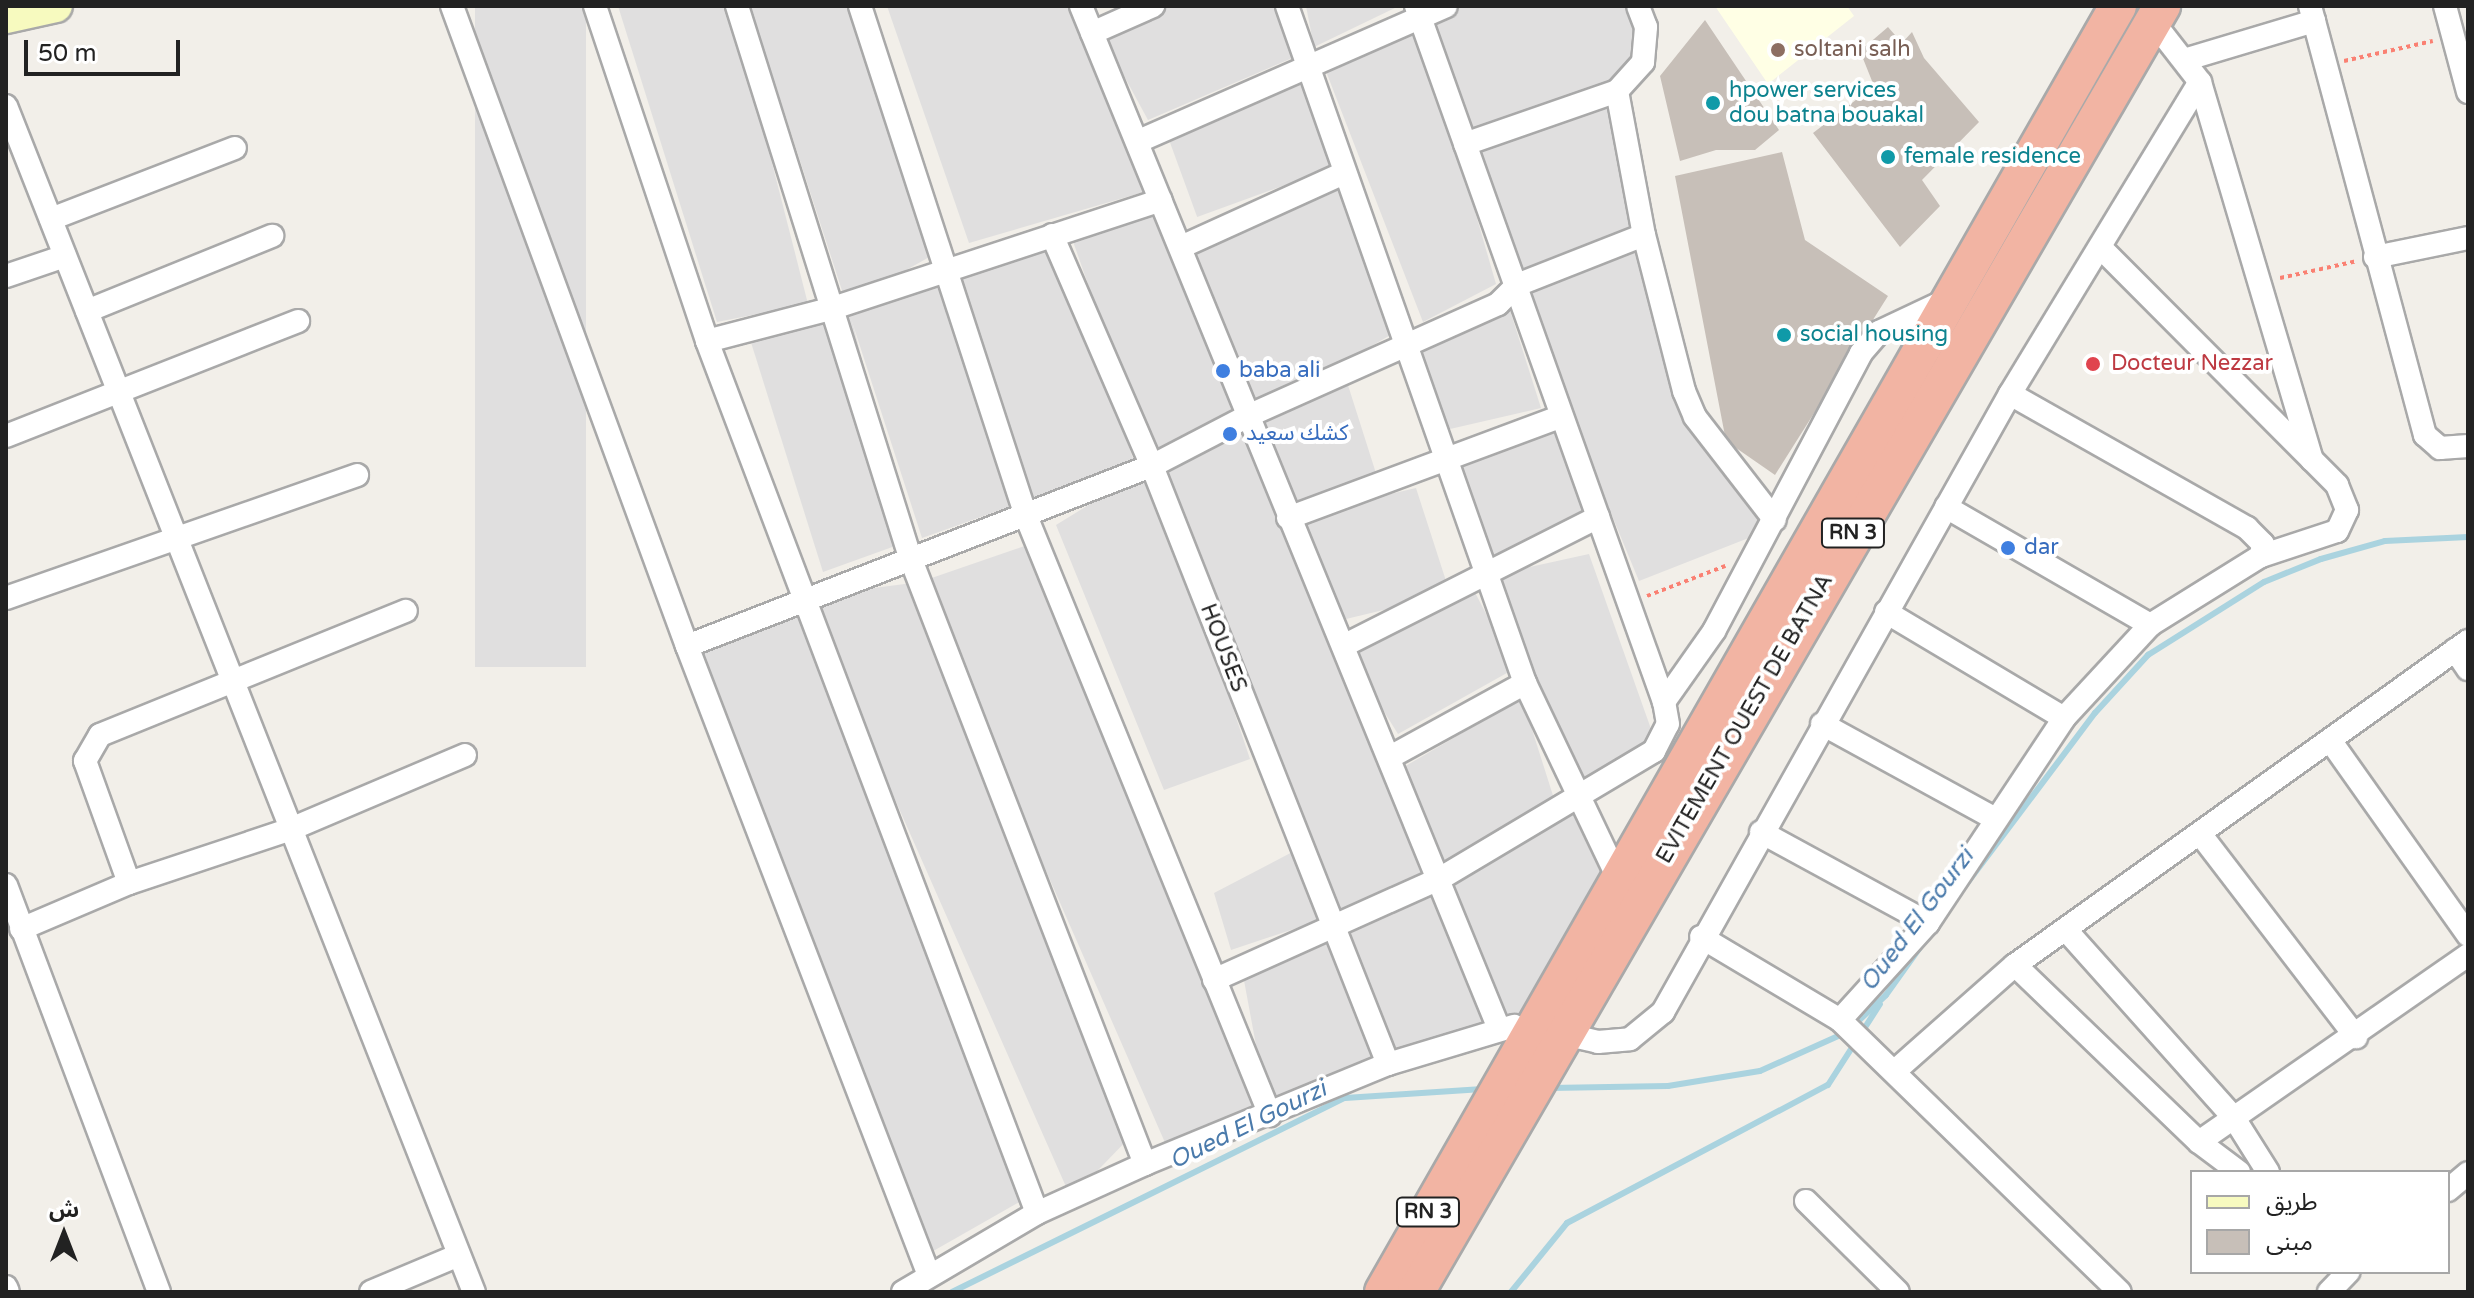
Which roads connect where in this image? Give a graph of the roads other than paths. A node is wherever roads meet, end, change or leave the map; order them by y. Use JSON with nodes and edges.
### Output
{"nodes":[{"id":1,"x":56,"y":6,"type":"edge"},
{"id":2,"x":452,"y":6,"type":"edge"},
{"id":3,"x":595,"y":6,"type":"edge"},
{"id":4,"x":737,"y":6,"type":"edge"},
{"id":5,"x":860,"y":6,"type":"edge"},
{"id":6,"x":1081,"y":6,"type":"edge"},
{"id":7,"x":1153,"y":6,"type":"edge"},
{"id":8,"x":1287,"y":6,"type":"edge"},
{"id":9,"x":1446,"y":6,"type":"edge"},
{"id":10,"x":1638,"y":6,"type":"edge"},
{"id":11,"x":2118,"y":6,"type":"edge"},
{"id":12,"x":2445,"y":6,"type":"edge"},
{"id":13,"x":1417,"y":11,"type":"edge"},
{"id":14,"x":2312,"y":14,"type":"edge"},
{"id":15,"x":2158,"y":15,"type":"edge"},
{"id":16,"x":6,"y":17,"type":"edge"},
{"id":17,"x":1092,"y":33,"type":"junction"},
{"id":18,"x":2184,"y":60,"type":"junction"},
{"id":19,"x":1308,"y":67,"type":"junction"},
{"id":20,"x":2200,"y":82,"type":"junction"},
{"id":21,"x":1617,"y":91,"type":"junction"},
{"id":22,"x":2468,"y":92,"type":"edge"},
{"id":23,"x":6,"y":106,"type":"edge"},
{"id":24,"x":1139,"y":141,"type":"junction"},
{"id":25,"x":1465,"y":144,"type":"junction"},
{"id":26,"x":235,"y":148,"type":"dead end"},
{"id":27,"x":1344,"y":173,"type":"junction"},
{"id":28,"x":1161,"y":200,"type":"junction"},
{"id":29,"x":51,"y":219,"type":"junction"},
{"id":30,"x":1052,"y":235,"type":"junction"},
{"id":31,"x":1644,"y":235,"type":"junction"},
{"id":32,"x":272,"y":236,"type":"dead end"},
{"id":33,"x":2468,"y":238,"type":"edge"},
{"id":34,"x":1181,"y":247,"type":"junction"},
{"id":35,"x":2100,"y":247,"type":"junction"},
{"id":36,"x":65,"y":256,"type":"junction"},
{"id":37,"x":2375,"y":257,"type":"junction"},
{"id":38,"x":946,"y":266,"type":"junction"},
{"id":39,"x":6,"y":276,"type":"edge"},
{"id":40,"x":1517,"y":285,"type":"junction"},
{"id":41,"x":1949,"y":299,"type":"junction"},
{"id":42,"x":830,"y":309,"type":"junction"},
{"id":43,"x":87,"y":311,"type":"junction"},
{"id":44,"x":298,"y":321,"type":"dead end"},
{"id":45,"x":707,"y":341,"type":"junction"},
{"id":46,"x":1406,"y":343,"type":"junction"},
{"id":47,"x":118,"y":391,"type":"junction"},
{"id":48,"x":2010,"y":394,"type":"junction"},
{"id":49,"x":1250,"y":415,"type":"junction"},
{"id":50,"x":1560,"y":417,"type":"junction"},
{"id":51,"x":6,"y":436,"type":"edge"},
{"id":52,"x":2468,"y":446,"type":"edge"},
{"id":53,"x":1446,"y":459,"type":"junction"},
{"id":54,"x":2312,"y":460,"type":"junction"},
{"id":55,"x":1152,"y":466,"type":"junction"},
{"id":56,"x":357,"y":475,"type":"dead end"},
{"id":57,"x":1946,"y":507,"type":"junction"},
{"id":58,"x":1026,"y":516,"type":"junction"},
{"id":59,"x":1598,"y":517,"type":"junction"},
{"id":60,"x":1288,"y":518,"type":"junction"},
{"id":61,"x":1775,"y":520,"type":"junction"},
{"id":62,"x":177,"y":539,"type":"junction"},
{"id":63,"x":2261,"y":556,"type":"junction"},
{"id":64,"x":910,"y":557,"type":"junction"},
{"id":65,"x":1487,"y":574,"type":"junction"},
{"id":66,"x":805,"y":597,"type":"junction"},
{"id":67,"x":6,"y":598,"type":"edge"},
{"id":68,"x":406,"y":611,"type":"dead end"},
{"id":69,"x":1886,"y":612,"type":"junction"},
{"id":70,"x":2150,"y":625,"type":"junction"},
{"id":71,"x":687,"y":646,"type":"junction"},
{"id":72,"x":1343,"y":646,"type":"junction"},
{"id":73,"x":2464,"y":653,"type":"edge"},
{"id":74,"x":232,"y":679,"type":"junction"},
{"id":75,"x":1525,"y":683,"type":"junction"},
{"id":76,"x":1664,"y":702,"type":"junction"},
{"id":77,"x":2064,"y":718,"type":"junction"},
{"id":78,"x":1822,"y":724,"type":"junction"},
{"id":79,"x":1682,"y":738,"type":"junction"},
{"id":80,"x":2330,"y":740,"type":"junction"},
{"id":81,"x":465,"y":755,"type":"dead end"},
{"id":82,"x":1390,"y":757,"type":"junction"},
{"id":83,"x":1576,"y":799,"type":"junction"},
{"id":84,"x":1994,"y":818,"type":"junction"},
{"id":85,"x":291,"y":829,"type":"junction"},
{"id":86,"x":1761,"y":832,"type":"junction"},
{"id":87,"x":2201,"y":835,"type":"junction"},
{"id":88,"x":1441,"y":878,"type":"junction"},
{"id":89,"x":1619,"y":880,"type":"junction"},
{"id":90,"x":129,"y":883,"type":"junction"},
{"id":91,"x":6,"y":885,"type":"edge"},
{"id":92,"x":1928,"y":923,"type":"junction"},
{"id":93,"x":1332,"y":928,"type":"junction"},
{"id":94,"x":21,"y":929,"type":"junction"},
{"id":95,"x":2066,"y":930,"type":"junction"},
{"id":96,"x":2468,"y":935,"type":"edge"},
{"id":97,"x":1701,"y":937,"type":"junction"},
{"id":98,"x":2468,"y":955,"type":"edge"},
{"id":99,"x":2015,"y":965,"type":"junction"},
{"id":100,"x":1214,"y":980,"type":"junction"},
{"id":101,"x":1845,"y":1024,"type":"junction"},
{"id":102,"x":1499,"y":1029,"type":"junction"},
{"id":103,"x":2356,"y":1037,"type":"junction"},
{"id":104,"x":1540,"y":1045,"type":"junction"},
{"id":105,"x":1388,"y":1064,"type":"junction"},
{"id":106,"x":1895,"y":1071,"type":"junction"},
{"id":107,"x":1270,"y":1115,"type":"junction"},
{"id":108,"x":2234,"y":1118,"type":"junction"},
{"id":109,"x":1488,"y":1136,"type":"junction"},
{"id":110,"x":2199,"y":1142,"type":"junction"},
{"id":111,"x":1145,"y":1164,"type":"junction"},
{"id":112,"x":2236,"y":1170,"type":"edge"},
{"id":113,"x":2267,"y":1170,"type":"edge"},
{"id":114,"x":2468,"y":1173,"type":"edge"},
{"id":115,"x":2450,"y":1188,"type":"edge"},
{"id":116,"x":1806,"y":1201,"type":"dead end"},
{"id":117,"x":1037,"y":1213,"type":"junction"},
{"id":118,"x":459,"y":1255,"type":"junction"},
{"id":119,"x":928,"y":1273,"type":"junction"},
{"id":120,"x":2346,"y":1274,"type":"edge"},
{"id":121,"x":159,"y":1292,"type":"edge"},
{"id":122,"x":371,"y":1292,"type":"edge"},
{"id":123,"x":474,"y":1292,"type":"edge"},
{"id":124,"x":903,"y":1292,"type":"edge"},
{"id":125,"x":1383,"y":1292,"type":"edge"},
{"id":126,"x":1416,"y":1292,"type":"edge"},
{"id":127,"x":1898,"y":1292,"type":"edge"},
{"id":128,"x":2120,"y":1292,"type":"edge"},
{"id":129,"x":2329,"y":1292,"type":"edge"}],
"edges":[{"from":1,"to":16,"type":"main road"},
{"from":2,"to":71,"type":"street"},
{"from":3,"to":45,"type":"street"},
{"from":4,"to":42,"type":"street"},
{"from":5,"to":38,"type":"street"},
{"from":6,"to":17,"type":"street"},
{"from":7,"to":17,"type":"street"},
{"from":8,"to":19,"type":"street"},
{"from":9,"to":13,"type":"street"},
{"from":10,"to":21,"type":"street"},
{"from":11,"to":41,"type":"highway","name":"EVITEMENT OUEST DE BATNA","number":"RN 3"},
{"from":12,"to":22,"type":"street"},
{"from":13,"to":19,"type":"street"},
{"from":13,"to":25,"type":"street"},
{"from":14,"to":18,"type":"street"},
{"from":14,"to":37,"type":"street"},
{"from":15,"to":18,"type":"street"},
{"from":15,"to":104,"type":"highway","name":"EVITEMENT OUEST DE BATNA","number":"RN 3"},
{"from":17,"to":24,"type":"street"},
{"from":18,"to":20,"type":"street"},
{"from":19,"to":24,"type":"street"},
{"from":19,"to":27,"type":"street"},
{"from":20,"to":35,"type":"street"},
{"from":20,"to":54,"type":"street"},
{"from":21,"to":25,"type":"street"},
{"from":21,"to":31,"type":"street"},
{"from":23,"to":29,"type":"street"},
{"from":24,"to":28,"type":"street"},
{"from":25,"to":40,"type":"street"},
{"from":26,"to":29,"type":"street"},
{"from":27,"to":34,"type":"street"},
{"from":27,"to":46,"type":"street"},
{"from":28,"to":30,"type":"street"},
{"from":28,"to":34,"type":"street"},
{"from":29,"to":36,"type":"street"},
{"from":30,"to":38,"type":"street"},
{"from":30,"to":55,"type":"street","name":"HOUSES"},
{"from":31,"to":40,"type":"street"},
{"from":31,"to":61,"type":"street"},
{"from":32,"to":43,"type":"street"},
{"from":33,"to":37,"type":"street"},
{"from":34,"to":49,"type":"street"},
{"from":35,"to":48,"type":"street"},
{"from":35,"to":54,"type":"street"},
{"from":36,"to":39,"type":"street"},
{"from":36,"to":43,"type":"street"},
{"from":37,"to":52,"type":"street"},
{"from":38,"to":42,"type":"street"},
{"from":38,"to":58,"type":"street"},
{"from":40,"to":46,"type":"street"},
{"from":40,"to":50,"type":"street"},
{"from":41,"to":61,"type":"street"},
{"from":41,"to":79,"type":"highway","name":"EVITEMENT OUEST DE BATNA","number":"RN 3"},
{"from":42,"to":45,"type":"street"},
{"from":42,"to":64,"type":"street"},
{"from":43,"to":47,"type":"street"},
{"from":44,"to":47,"type":"street"},
{"from":45,"to":66,"type":"street"},
{"from":46,"to":49,"type":"street"},
{"from":46,"to":53,"type":"street"},
{"from":47,"to":51,"type":"street"},
{"from":47,"to":62,"type":"street"},
{"from":48,"to":57,"type":"street"},
{"from":48,"to":63,"type":"street"},
{"from":49,"to":55,"type":"street"},
{"from":49,"to":60,"type":"street"},
{"from":50,"to":53,"type":"street"},
{"from":50,"to":59,"type":"street"},
{"from":53,"to":60,"type":"street"},
{"from":53,"to":65,"type":"street"},
{"from":54,"to":63,"type":"street"},
{"from":55,"to":58,"type":"street"},
{"from":55,"to":93,"type":"street","name":"HOUSES"},
{"from":56,"to":62,"type":"street"},
{"from":57,"to":69,"type":"street"},
{"from":57,"to":70,"type":"street"},
{"from":58,"to":64,"type":"street"},
{"from":58,"to":100,"type":"street"},
{"from":59,"to":65,"type":"street"},
{"from":59,"to":76,"type":"street"},
{"from":60,"to":72,"type":"street"},
{"from":61,"to":76,"type":"street"},
{"from":62,"to":67,"type":"street"},
{"from":62,"to":74,"type":"street"},
{"from":63,"to":70,"type":"street"},
{"from":64,"to":66,"type":"street"},
{"from":64,"to":111,"type":"street"},
{"from":65,"to":72,"type":"street"},
{"from":65,"to":75,"type":"street"},
{"from":66,"to":71,"type":"street"},
{"from":66,"to":117,"type":"street"},
{"from":68,"to":74,"type":"street"},
{"from":69,"to":77,"type":"street"},
{"from":69,"to":78,"type":"street"},
{"from":70,"to":77,"type":"street"},
{"from":71,"to":119,"type":"street"},
{"from":72,"to":82,"type":"street"},
{"from":73,"to":80,"type":"street"},
{"from":74,"to":85,"type":"street"},
{"from":74,"to":90,"type":"street"},
{"from":75,"to":82,"type":"street"},
{"from":75,"to":83,"type":"street"},
{"from":76,"to":79,"type":"street"},
{"from":77,"to":84,"type":"street"},
{"from":78,"to":84,"type":"street"},
{"from":78,"to":86,"type":"street"},
{"from":79,"to":83,"type":"street"},
{"from":79,"to":89,"type":"highway","name":"EVITEMENT OUEST DE BATNA","number":"RN 3"},
{"from":80,"to":87,"type":"street"},
{"from":80,"to":96,"type":"street"},
{"from":81,"to":85,"type":"street"},
{"from":82,"to":88,"type":"street"},
{"from":83,"to":88,"type":"street"},
{"from":83,"to":89,"type":"street"},
{"from":84,"to":92,"type":"street"},
{"from":85,"to":90,"type":"street"},
{"from":85,"to":118,"type":"street"},
{"from":86,"to":92,"type":"street"},
{"from":86,"to":97,"type":"street"},
{"from":87,"to":95,"type":"street"},
{"from":87,"to":103,"type":"street"},
{"from":88,"to":93,"type":"street"},
{"from":88,"to":102,"type":"street"},
{"from":89,"to":104,"type":"highway","name":"EVITEMENT OUEST DE BATNA","number":"RN 3"},
{"from":90,"to":94,"type":"street"},
{"from":91,"to":94,"type":"street"},
{"from":92,"to":101,"type":"street"},
{"from":93,"to":100,"type":"street"},
{"from":93,"to":105,"type":"street","name":"HOUSES"},
{"from":94,"to":121,"type":"street"},
{"from":95,"to":99,"type":"street"},
{"from":95,"to":108,"type":"street"},
{"from":97,"to":101,"type":"street"},
{"from":97,"to":104,"type":"street"},
{"from":98,"to":103,"type":"street"},
{"from":99,"to":106,"type":"street"},
{"from":99,"to":110,"type":"street"},
{"from":100,"to":107,"type":"street"},
{"from":101,"to":106,"type":"street"},
{"from":102,"to":104,"type":"street"},
{"from":102,"to":105,"type":"street"},
{"from":103,"to":108,"type":"street"},
{"from":104,"to":109,"type":"highway","number":"RN 3"},
{"from":105,"to":107,"type":"street"},
{"from":106,"to":128,"type":"street"},
{"from":107,"to":111,"type":"street"},
{"from":108,"to":110,"type":"street"},
{"from":108,"to":113,"type":"street"},
{"from":109,"to":125,"type":"highway","number":"RN 3"},
{"from":109,"to":126,"type":"highway","number":"RN 3"},
{"from":110,"to":112,"type":"street"},
{"from":111,"to":117,"type":"street"},
{"from":114,"to":115,"type":"street"},
{"from":116,"to":127,"type":"street"},
{"from":117,"to":119,"type":"street"},
{"from":118,"to":122,"type":"street"},
{"from":118,"to":123,"type":"street"},
{"from":119,"to":124,"type":"street"},
{"from":120,"to":129,"type":"street"}]}
